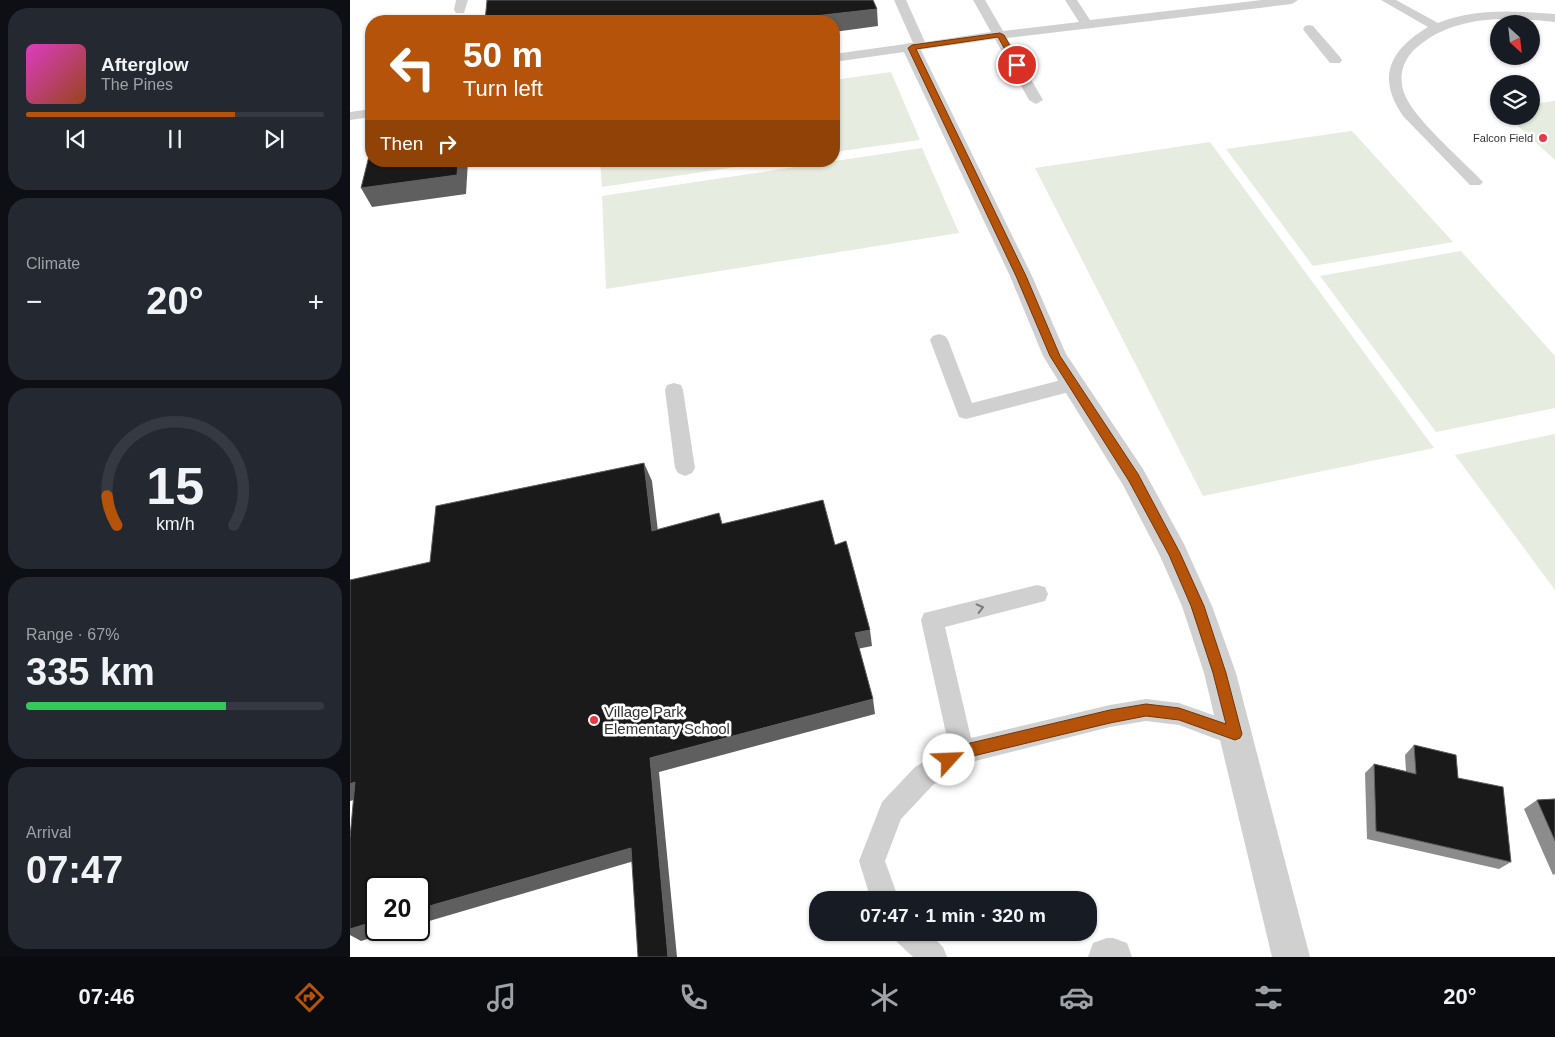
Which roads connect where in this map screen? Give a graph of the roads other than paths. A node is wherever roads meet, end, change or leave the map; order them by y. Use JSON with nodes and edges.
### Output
{"nodes":[{"id":1,"x":900,"y":0,"type":"edge"},
{"id":2,"x":979,"y":0,"type":"edge"},
{"id":3,"x":1071,"y":0,"type":"edge"},
{"id":4,"x":1292,"y":0,"type":"edge"},
{"id":5,"x":1387,"y":0,"type":"edge"},
{"id":6,"x":1523,"y":0,"type":"edge"},
{"id":7,"x":1531,"y":15,"type":"edge"},
{"id":8,"x":1490,"y":17,"type":"edge"},
{"id":9,"x":1540,"y":17,"type":"edge"},
{"id":10,"x":1555,"y":18,"type":"edge"},
{"id":11,"x":1087,"y":24,"type":"junction"},
{"id":12,"x":1437,"y":27,"type":"junction"},
{"id":13,"x":1309,"y":29,"type":"dead end"},
{"id":14,"x":1000,"y":35,"type":"junction"},
{"id":15,"x":916,"y":47,"type":"junction"},
{"id":16,"x":840,"y":57,"type":"edge"},
{"id":17,"x":1335,"y":60,"type":"dead end"},
{"id":18,"x":1036,"y":100,"type":"dead end"},
{"id":19,"x":365,"y":114,"type":"edge"},
{"id":20,"x":350,"y":116,"type":"edge"},
{"id":21,"x":1475,"y":182,"type":"dead end"},
{"id":22,"x":939,"y":340,"type":"dead end"},
{"id":23,"x":1073,"y":384,"type":"junction"},
{"id":24,"x":674,"y":390,"type":"dead end"},
{"id":25,"x":685,"y":468,"type":"dead end"},
{"id":26,"x":1036,"y":594,"type":"dead end"},
{"id":27,"x":1235,"y":734,"type":"junction"},
{"id":28,"x":962,"y":752,"type":"junction"},
{"id":29,"x":882,"y":891,"type":"edge"},
{"id":30,"x":916,"y":941,"type":"edge"},
{"id":31,"x":932,"y":957,"type":"edge"},
{"id":32,"x":1107,"y":957,"type":"edge"},
{"id":33,"x":1113,"y":957,"type":"edge"},
{"id":34,"x":1291,"y":957,"type":"edge"}],
"edges":[{"from":1,"to":15,"type":"lane"},
{"from":2,"to":14,"type":"lane"},
{"from":3,"to":11,"type":"lane"},
{"from":4,"to":11,"type":"lane"},
{"from":5,"to":12,"type":"lane"},
{"from":6,"to":7,"type":"lane"},
{"from":8,"to":12,"type":"lane"},
{"from":9,"to":10,"type":"lane"},
{"from":11,"to":14,"type":"lane"},
{"from":12,"to":21,"type":"lane"},
{"from":13,"to":17,"type":"lane"},
{"from":14,"to":15,"type":"lane"},
{"from":14,"to":18,"type":"lane"},
{"from":15,"to":16,"type":"lane"},
{"from":15,"to":23,"type":"street"},
{"from":19,"to":20,"type":"lane"},
{"from":22,"to":23,"type":"lane"},
{"from":23,"to":27,"type":"street"},
{"from":24,"to":25,"type":"lane"},
{"from":28,"to":26,"type":"lane","one_way":true},
{"from":27,"to":28,"type":"lane"},
{"from":27,"to":34,"type":"street"},
{"from":28,"to":29,"type":"lane"},
{"from":30,"to":31,"type":"lane"},
{"from":32,"to":33,"type":"street"}]}
